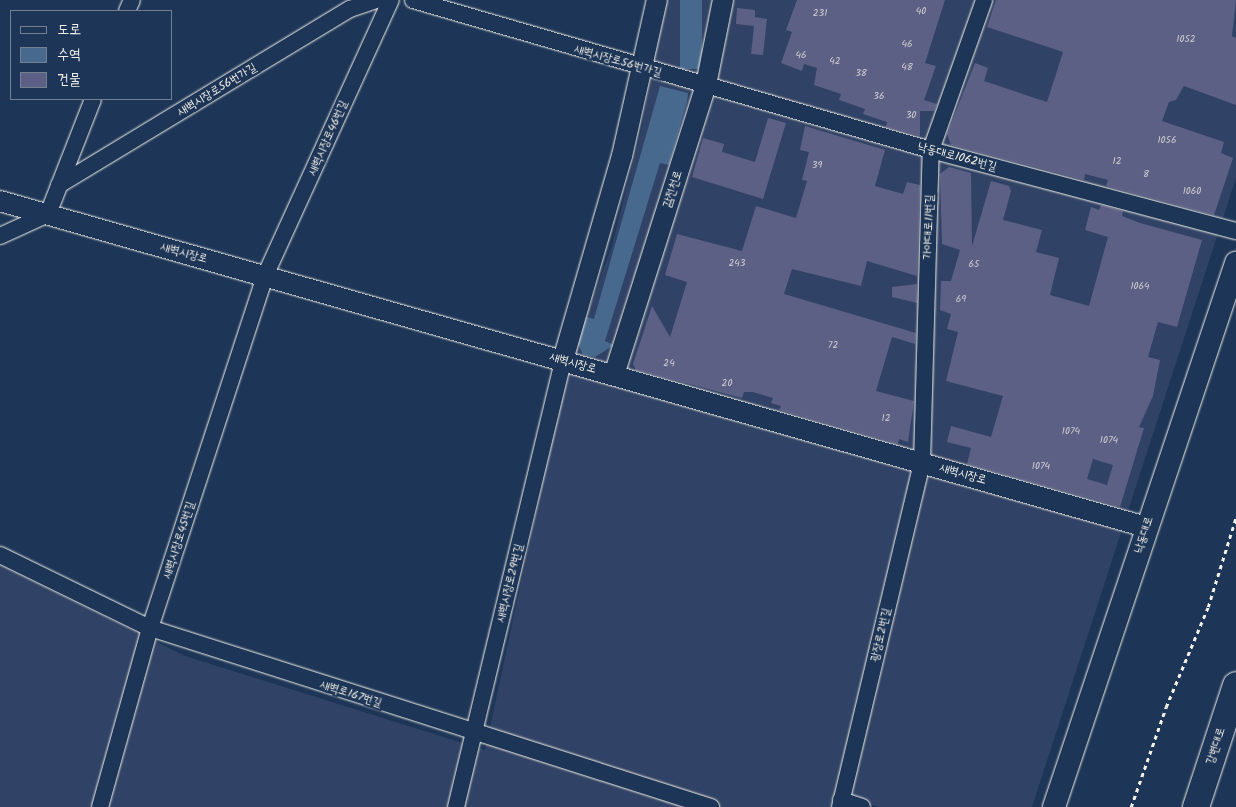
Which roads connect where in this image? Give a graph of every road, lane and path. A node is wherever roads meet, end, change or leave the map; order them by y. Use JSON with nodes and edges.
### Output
{"nodes":[{"id":1,"x":376,"y":0,"type":"edge"},
{"id":2,"x":391,"y":0,"type":"edge"},
{"id":3,"x":413,"y":0,"type":"edge"},
{"id":4,"x":657,"y":0,"type":"edge"},
{"id":5,"x":723,"y":0,"type":"edge"},
{"id":6,"x":984,"y":0,"type":"edge"},
{"id":7,"x":644,"y":70,"type":"junction"},
{"id":8,"x":680,"y":77,"type":"joint"},
{"id":9,"x":706,"y":85,"type":"junction"},
{"id":10,"x":93,"y":100,"type":"edge"},
{"id":11,"x":931,"y":150,"type":"junction"},
{"id":12,"x":59,"y":185,"type":"junction"},
{"id":13,"x":0,"y":201,"type":"edge"},
{"id":14,"x":48,"y":214,"type":"junction"},
{"id":15,"x":1236,"y":231,"type":"edge"},
{"id":16,"x":0,"y":236,"type":"edge"},
{"id":17,"x":1236,"y":263,"type":"edge"},
{"id":18,"x":265,"y":276,"type":"junction"},
{"id":19,"x":563,"y":360,"type":"junction"},
{"id":20,"x":614,"y":375,"type":"junction"},
{"id":21,"x":922,"y":463,"type":"junction"},
{"id":22,"x":1236,"y":517,"type":"edge"},
{"id":23,"x":1146,"y":527,"type":"junction"},
{"id":24,"x":0,"y":555,"type":"edge"},
{"id":25,"x":150,"y":628,"type":"junction"},
{"id":26,"x":1236,"y":685,"type":"edge"},
{"id":27,"x":1236,"y":733,"type":"edge"},
{"id":28,"x":473,"y":734,"type":"junction"},
{"id":29,"x":840,"y":804,"type":"edge"},
{"id":30,"x":100,"y":807,"type":"edge"},
{"id":31,"x":456,"y":807,"type":"edge"},
{"id":32,"x":711,"y":807,"type":"edge"},
{"id":33,"x":862,"y":807,"type":"edge"},
{"id":34,"x":1054,"y":807,"type":"edge"},
{"id":35,"x":1131,"y":807,"type":"edge"},
{"id":36,"x":1196,"y":807,"type":"edge"},
{"id":37,"x":1211,"y":807,"type":"edge"}],
"edges":[{"from":1,"to":12,"type":"street","name":"새벽시장로56번가길"},
{"from":2,"to":18,"type":"street","name":"새벽시장로46번길"},
{"from":3,"to":7,"type":"street","name":"새벽시장로56번가길"},
{"from":4,"to":7,"type":"street"},
{"from":5,"to":9,"type":"street","name":"감전천로"},
{"from":6,"to":11,"type":"street","name":"가야대로11번길"},
{"from":7,"to":8,"type":"street","name":"새벽시장로56번가길"},
{"from":7,"to":19,"type":"street"},
{"from":8,"to":9,"type":"street","name":"낙동대로1062번길"},
{"from":9,"to":11,"type":"street","name":"낙동대로1062번길"},
{"from":9,"to":20,"type":"street","name":"감전천로"},
{"from":10,"to":12,"type":"street"},
{"from":11,"to":15,"type":"street","name":"낙동대로1062번길"},
{"from":11,"to":21,"type":"street","name":"가야대로11번길"},
{"from":12,"to":14,"type":"street"},
{"from":13,"to":14,"type":"street","name":"새벽시장로"},
{"from":14,"to":16,"type":"street"},
{"from":14,"to":18,"type":"street","name":"새벽시장로"},
{"from":17,"to":23,"type":"main road","name":"낙동대로"},
{"from":18,"to":19,"type":"street","name":"새벽시장로"},
{"from":18,"to":25,"type":"street","name":"새벽시장로45번길"},
{"from":19,"to":20,"type":"street","name":"새벽시장로"},
{"from":19,"to":28,"type":"street","name":"새벽시장로29번길"},
{"from":20,"to":21,"type":"street","name":"새벽시장로"},
{"from":21,"to":23,"type":"street","name":"새벽시장로"},
{"from":21,"to":29,"type":"street","name":"광장로2번길"},
{"from":22,"to":35,"type":"path"},
{"from":23,"to":34,"type":"main road","name":"낙동대로"},
{"from":24,"to":25,"type":"street","name":"새벽로167번길"},
{"from":25,"to":28,"type":"street","name":"새벽로167번길"},
{"from":25,"to":30,"type":"street","name":"새벽시장로45번길"},
{"from":26,"to":36,"type":"highway","name":"강변대로"},
{"from":27,"to":37,"type":"highway","name":"강변대로"},
{"from":28,"to":31,"type":"street","name":"새벽시장로29번길"},
{"from":28,"to":32,"type":"street","name":"새벽로167번길"},
{"from":29,"to":33,"type":"street"}]}
